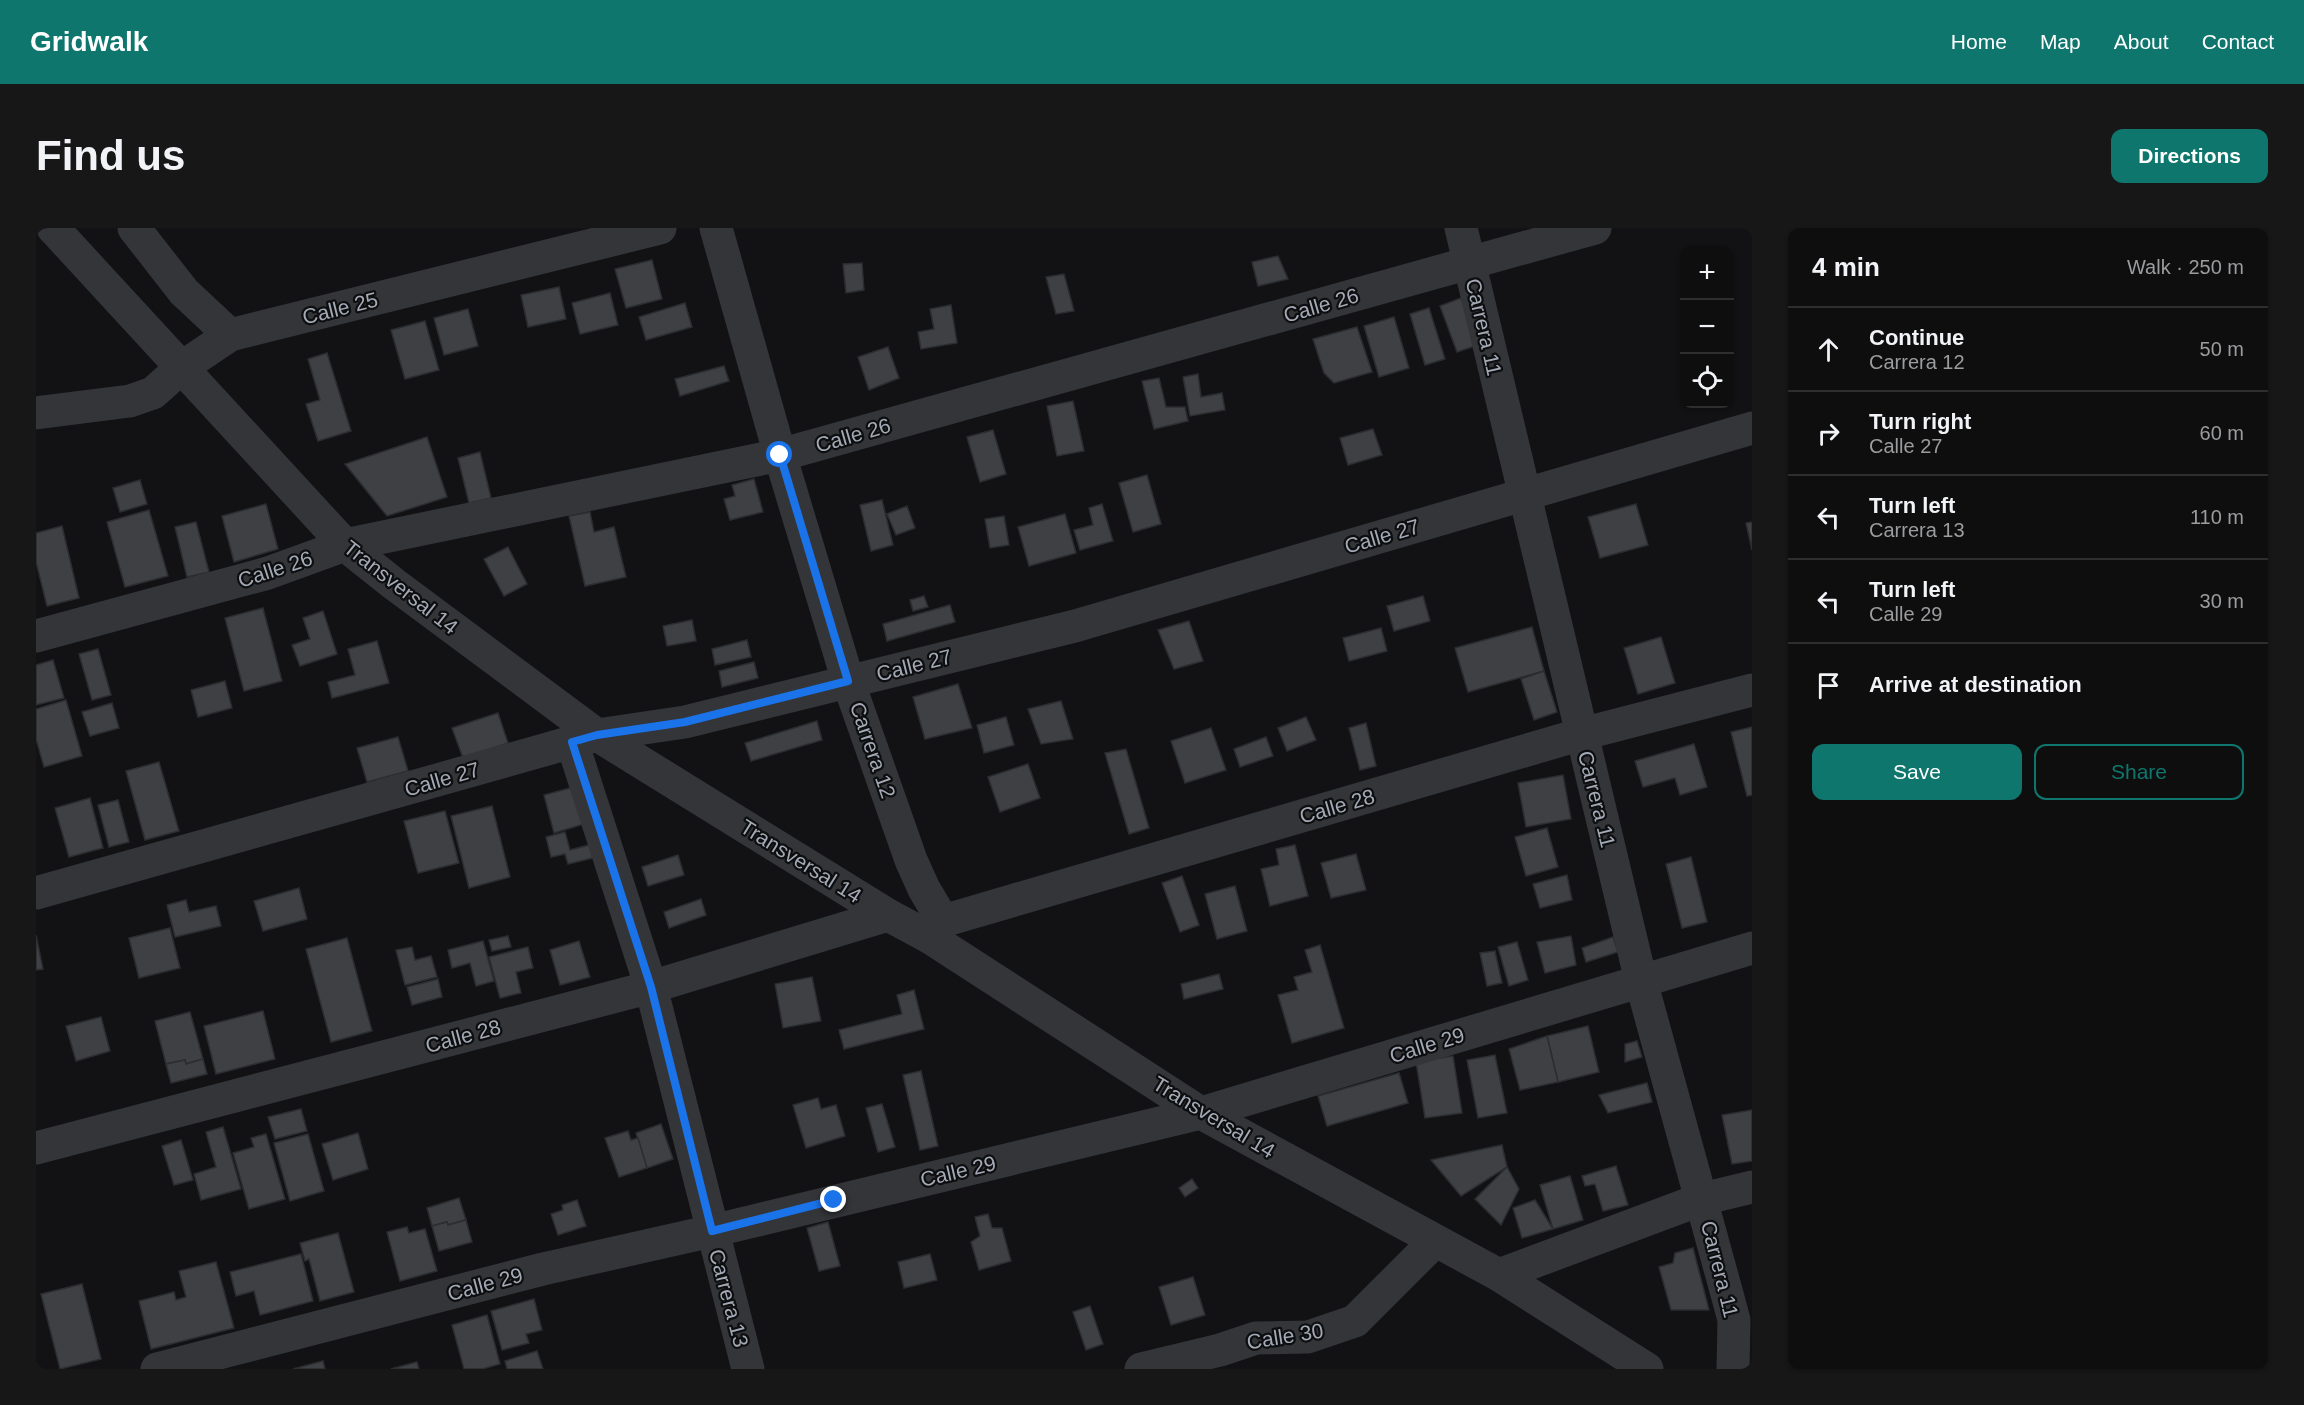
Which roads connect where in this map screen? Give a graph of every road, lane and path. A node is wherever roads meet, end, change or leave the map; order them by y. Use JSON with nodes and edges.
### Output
{"nodes":[{"id":1,"x":53,"y":228,"type":"edge"},
{"id":2,"x":134,"y":228,"type":"edge"},
{"id":3,"x":660,"y":228,"type":"edge"},
{"id":4,"x":716,"y":228,"type":"edge"},
{"id":5,"x":1461,"y":228,"type":"edge"},
{"id":6,"x":1595,"y":228,"type":"edge"},
{"id":7,"x":1469,"y":264,"type":"junction"},
{"id":8,"x":230,"y":335,"type":"junction"},
{"id":9,"x":181,"y":368,"type":"junction"},
{"id":10,"x":36,"y":413,"type":"edge"},
{"id":11,"x":1752,"y":428,"type":"edge"},
{"id":12,"x":780,"y":455,"type":"junction"},
{"id":13,"x":1524,"y":494,"type":"junction"},
{"id":14,"x":345,"y":545,"type":"junction"},
{"id":15,"x":36,"y":636,"type":"edge"},
{"id":16,"x":848,"y":681,"type":"junction"},
{"id":17,"x":1752,"y":690,"type":"edge"},
{"id":18,"x":1582,"y":734,"type":"junction"},
{"id":19,"x":584,"y":739,"type":"junction"},
{"id":20,"x":36,"y":893,"type":"edge"},
{"id":21,"x":888,"y":915,"type":"junction"},
{"id":22,"x":936,"y":929,"type":"junction"},
{"id":23,"x":1752,"y":948,"type":"edge"},
{"id":24,"x":1641,"y":981,"type":"junction"},
{"id":25,"x":651,"y":987,"type":"junction"},
{"id":26,"x":1202,"y":1113,"type":"junction"},
{"id":27,"x":36,"y":1148,"type":"edge"},
{"id":28,"x":1752,"y":1187,"type":"edge"},
{"id":29,"x":1702,"y":1199,"type":"junction"},
{"id":30,"x":712,"y":1231,"type":"junction"},
{"id":31,"x":1435,"y":1241,"type":"junction"},
{"id":32,"x":1498,"y":1275,"type":"junction"},
{"id":33,"x":157,"y":1369,"type":"edge"},
{"id":34,"x":748,"y":1369,"type":"edge"},
{"id":35,"x":1141,"y":1369,"type":"edge"},
{"id":36,"x":1647,"y":1369,"type":"edge"},
{"id":37,"x":1733,"y":1369,"type":"edge"}],
"edges":[{"from":1,"to":9,"type":"street","name":"Transversal 14"},
{"from":2,"to":8,"type":"street"},
{"from":3,"to":8,"type":"street","name":"Calle 25"},
{"from":4,"to":12,"type":"street","name":"Carrera 12"},
{"from":5,"to":7,"type":"street","name":"Carrera 11"},
{"from":6,"to":7,"type":"street","name":"Calle 26"},
{"from":7,"to":12,"type":"street","name":"Calle 26"},
{"from":7,"to":13,"type":"street","name":"Carrera 11"},
{"from":8,"to":9,"type":"street","name":"Calle 25"},
{"from":9,"to":10,"type":"street","name":"Calle 25"},
{"from":9,"to":14,"type":"street","name":"Transversal 14"},
{"from":11,"to":13,"type":"street","name":"Calle 27"},
{"from":12,"to":14,"type":"street","name":"Calle 26"},
{"from":12,"to":16,"type":"street","name":"Carrera 12"},
{"from":13,"to":16,"type":"street","name":"Calle 27"},
{"from":13,"to":18,"type":"street","name":"Carrera 11"},
{"from":14,"to":15,"type":"street","name":"Calle 26"},
{"from":14,"to":19,"type":"street","name":"Transversal 14"},
{"from":16,"to":19,"type":"street","name":"Calle 27"},
{"from":16,"to":22,"type":"street","name":"Carrera 12"},
{"from":17,"to":18,"type":"street","name":"Calle 28"},
{"from":18,"to":22,"type":"street","name":"Calle 28"},
{"from":18,"to":24,"type":"street","name":"Carrera 11"},
{"from":19,"to":20,"type":"street","name":"Calle 27"},
{"from":19,"to":21,"type":"street","name":"Transversal 14"},
{"from":19,"to":25,"type":"street","name":"Carrera 13"},
{"from":21,"to":22,"type":"street","name":"Transversal 14"},
{"from":21,"to":25,"type":"street","name":"Calle 28"},
{"from":22,"to":26,"type":"street","name":"Transversal 14"},
{"from":23,"to":24,"type":"street","name":"Calle 29"},
{"from":24,"to":26,"type":"street","name":"Calle 29"},
{"from":24,"to":29,"type":"street","name":"Carrera 11"},
{"from":25,"to":27,"type":"street","name":"Calle 28"},
{"from":25,"to":30,"type":"street","name":"Carrera 13"},
{"from":26,"to":30,"type":"street","name":"Calle 29"},
{"from":26,"to":31,"type":"street","name":"Transversal 14"},
{"from":28,"to":29,"type":"street"},
{"from":29,"to":32,"type":"street"},
{"from":29,"to":37,"type":"street","name":"Carrera 11"},
{"from":30,"to":33,"type":"street","name":"Calle 29"},
{"from":30,"to":34,"type":"street","name":"Carrera 13"},
{"from":31,"to":32,"type":"street","name":"Transversal 14"},
{"from":31,"to":35,"type":"street","name":"Calle 30"},
{"from":32,"to":36,"type":"street","name":"Transversal 14"}]}
